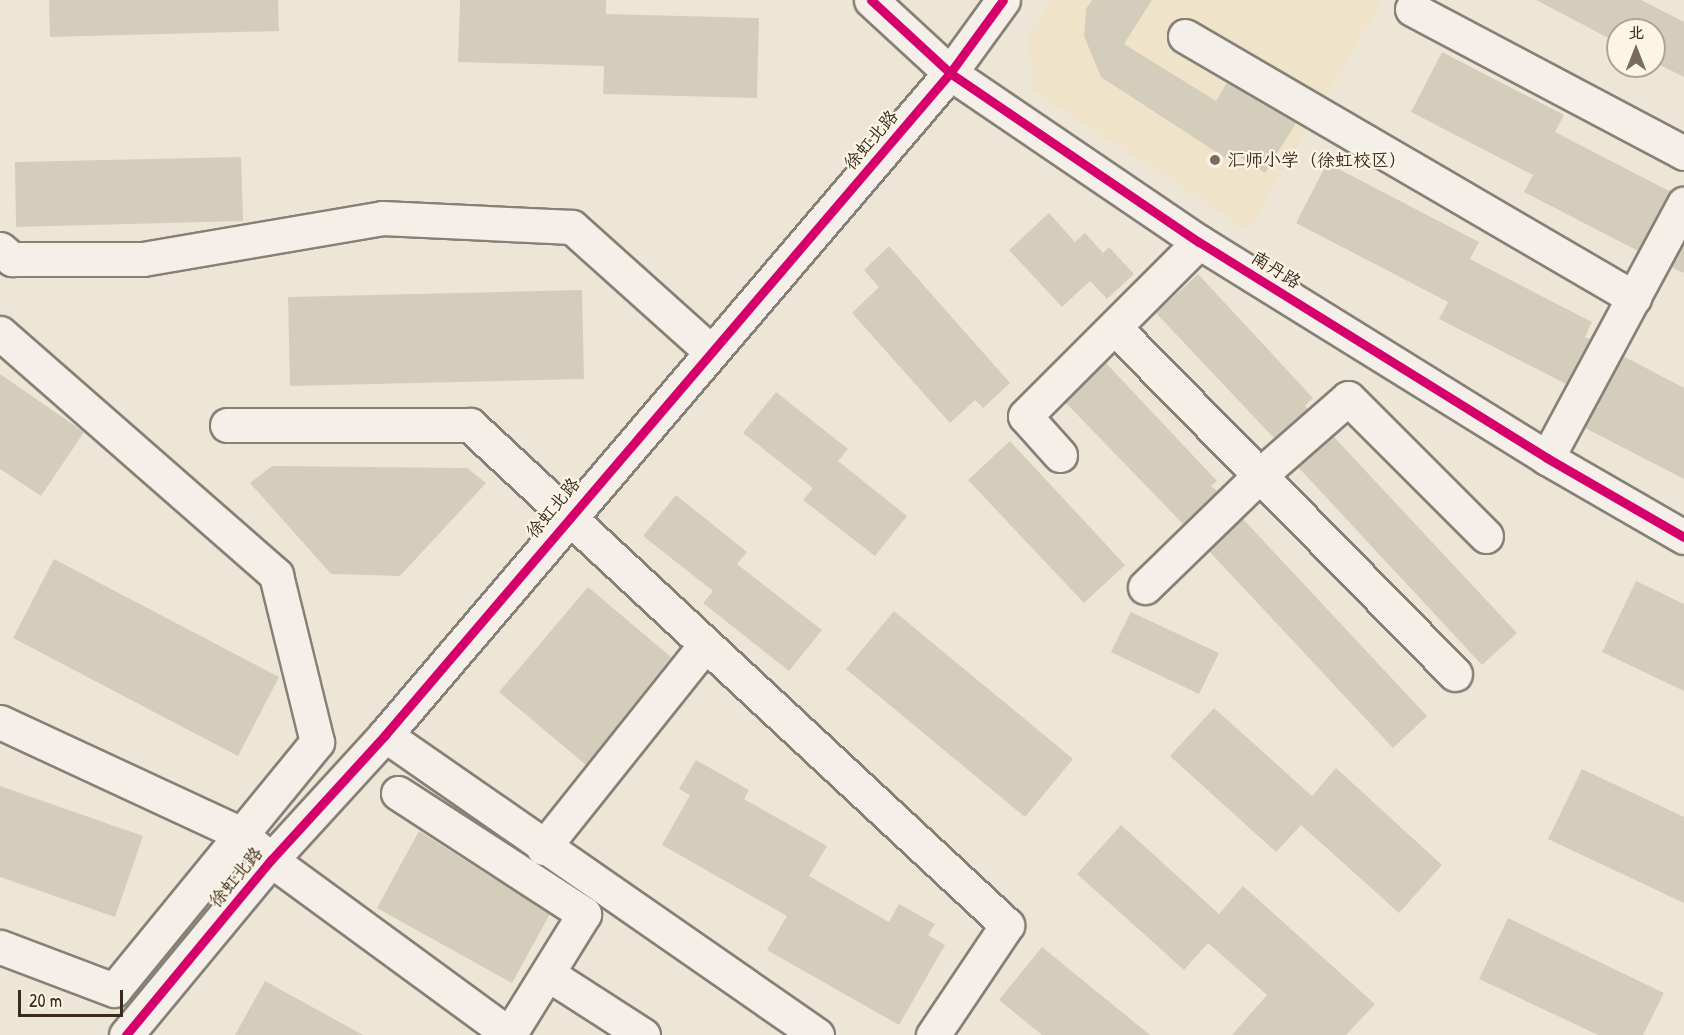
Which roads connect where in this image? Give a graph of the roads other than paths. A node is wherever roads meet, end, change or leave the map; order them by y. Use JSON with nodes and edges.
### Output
{"nodes":[{"id":1,"x":871,"y":0,"type":"edge"},
{"id":2,"x":1003,"y":0,"type":"edge"},
{"id":3,"x":1413,"y":9,"type":"dead end"},
{"id":4,"x":1185,"y":36,"type":"dead end"},
{"id":5,"x":950,"y":73,"type":"junction"},
{"id":6,"x":1684,"y":153,"type":"edge"},
{"id":7,"x":1684,"y":204,"type":"edge"},
{"id":8,"x":1199,"y":242,"type":"junction"},
{"id":9,"x":0,"y":249,"type":"edge"},
{"id":10,"x":1634,"y":298,"type":"junction"},
{"id":11,"x":1115,"y":328,"type":"junction"},
{"id":12,"x":0,"y":333,"type":"edge"},
{"id":13,"x":710,"y":351,"type":"junction"},
{"id":14,"x":227,"y":425,"type":"dead end"},
{"id":15,"x":1060,"y":455,"type":"dead end"},
{"id":16,"x":1547,"y":458,"type":"junction"},
{"id":17,"x":1259,"y":476,"type":"junction"},
{"id":18,"x":567,"y":518,"type":"junction"},
{"id":19,"x":1486,"y":536,"type":"dead end"},
{"id":20,"x":1684,"y":537,"type":"edge"},
{"id":21,"x":1145,"y":587,"type":"dead end"},
{"id":22,"x":705,"y":645,"type":"junction"},
{"id":23,"x":1455,"y":674,"type":"dead end"},
{"id":24,"x":0,"y":722,"type":"edge"},
{"id":25,"x":384,"y":735,"type":"junction"},
{"id":26,"x":398,"y":793,"type":"dead end"},
{"id":27,"x":241,"y":834,"type":"junction"},
{"id":28,"x":543,"y":848,"type":"junction"},
{"id":29,"x":271,"y":860,"type":"junction"},
{"id":30,"x":0,"y":947,"type":"edge"},
{"id":31,"x":548,"y":974,"type":"junction"},
{"id":32,"x":126,"y":1035,"type":"edge"},
{"id":33,"x":509,"y":1035,"type":"edge"},
{"id":34,"x":643,"y":1035,"type":"edge"},
{"id":35,"x":817,"y":1035,"type":"edge"},
{"id":36,"x":933,"y":1035,"type":"edge"}],
"edges":[{"from":1,"to":5,"type":"street","name":"南丹路"},
{"from":2,"to":5,"type":"street","name":"徐虹北路"},
{"from":3,"to":6,"type":"street"},
{"from":4,"to":10,"type":"street"},
{"from":5,"to":8,"type":"street","name":"南丹路"},
{"from":5,"to":13,"type":"street","name":"徐虹北路"},
{"from":7,"to":10,"type":"street"},
{"from":8,"to":11,"type":"street"},
{"from":8,"to":16,"type":"street","name":"南丹路"},
{"from":9,"to":13,"type":"street"},
{"from":10,"to":16,"type":"street"},
{"from":11,"to":15,"type":"street"},
{"from":11,"to":17,"type":"street"},
{"from":12,"to":27,"type":"street"},
{"from":13,"to":18,"type":"street","name":"徐虹北路"},
{"from":14,"to":18,"type":"street"},
{"from":16,"to":20,"type":"street","name":"南丹路"},
{"from":17,"to":19,"type":"street"},
{"from":17,"to":21,"type":"street"},
{"from":17,"to":23,"type":"street"},
{"from":18,"to":22,"type":"street"},
{"from":18,"to":25,"type":"street","name":"徐虹北路"},
{"from":22,"to":28,"type":"street"},
{"from":22,"to":36,"type":"street"},
{"from":24,"to":27,"type":"street"},
{"from":25,"to":28,"type":"street"},
{"from":25,"to":29,"type":"street","name":"徐虹北路"},
{"from":26,"to":31,"type":"street"},
{"from":27,"to":29,"type":"street"},
{"from":27,"to":30,"type":"street"},
{"from":28,"to":35,"type":"street"},
{"from":29,"to":32,"type":"street","name":"徐虹北路"},
{"from":29,"to":33,"type":"street"},
{"from":31,"to":33,"type":"street"},
{"from":31,"to":34,"type":"street"}]}
